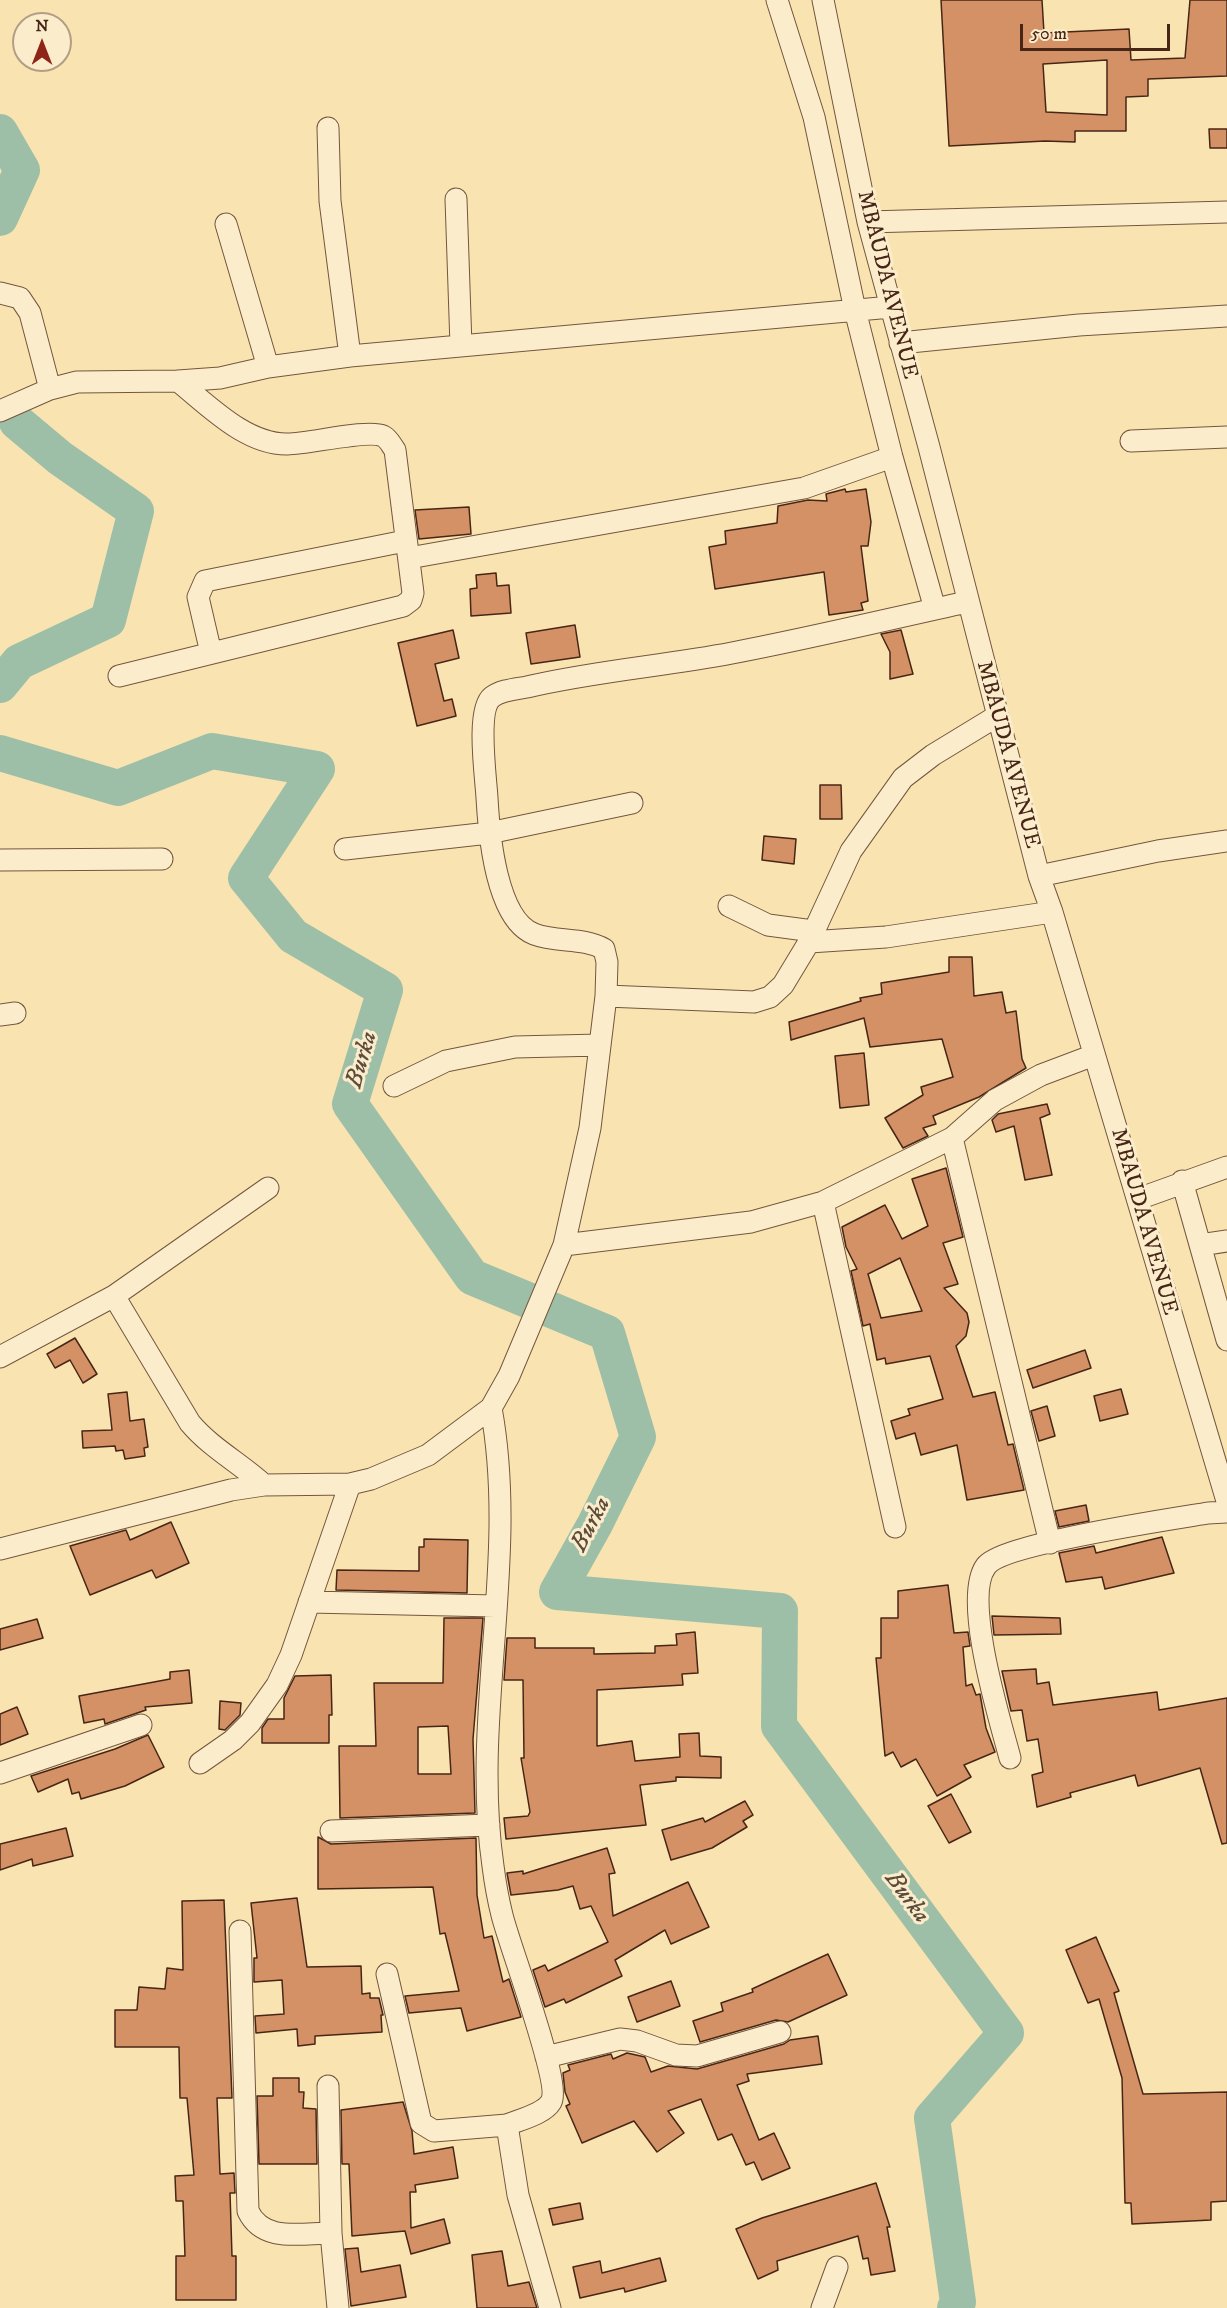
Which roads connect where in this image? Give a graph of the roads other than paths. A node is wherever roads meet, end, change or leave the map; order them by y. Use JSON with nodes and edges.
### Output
{"nodes":[{"id":1,"x":777,"y":0,"type":"edge"},
{"id":2,"x":823,"y":0,"type":"edge"},
{"id":3,"x":328,"y":128,"type":"dead end"},
{"id":4,"x":456,"y":200,"type":"dead end"},
{"id":5,"x":1227,"y":212,"type":"edge"},
{"id":6,"x":868,"y":222,"type":"junction"},
{"id":7,"x":226,"y":224,"type":"dead end"},
{"id":8,"x":0,"y":293,"type":"edge"},
{"id":9,"x":891,"y":307,"type":"junction"},
{"id":10,"x":855,"y":310,"type":"junction"},
{"id":11,"x":1227,"y":316,"type":"edge"},
{"id":12,"x":900,"y":343,"type":"junction"},
{"id":13,"x":462,"y":346,"type":"junction"},
{"id":14,"x":350,"y":356,"type":"junction"},
{"id":15,"x":268,"y":367,"type":"junction"},
{"id":16,"x":178,"y":381,"type":"junction"},
{"id":17,"x":50,"y":389,"type":"junction"},
{"id":18,"x":0,"y":411,"type":"edge"},
{"id":19,"x":1227,"y":437,"type":"edge"},
{"id":20,"x":1131,"y":441,"type":"dead end"},
{"id":21,"x":892,"y":457,"type":"junction"},
{"id":22,"x":407,"y":549,"type":"junction"},
{"id":23,"x":967,"y":602,"type":"junction"},
{"id":24,"x":935,"y":609,"type":"junction"},
{"id":25,"x":211,"y":653,"type":"junction"},
{"id":26,"x":119,"y":676,"type":"dead end"},
{"id":27,"x":997,"y":716,"type":"junction"},
{"id":28,"x":632,"y":803,"type":"dead end"},
{"id":29,"x":489,"y":833,"type":"junction"},
{"id":30,"x":1227,"y":841,"type":"edge"},
{"id":31,"x":345,"y":849,"type":"dead end"},
{"id":32,"x":162,"y":859,"type":"dead end"},
{"id":33,"x":0,"y":860,"type":"edge"},
{"id":34,"x":1039,"y":876,"type":"junction"},
{"id":35,"x":729,"y":906,"type":"dead end"},
{"id":36,"x":1052,"y":912,"type":"junction"},
{"id":37,"x":811,"y":936,"type":"junction"},
{"id":38,"x":606,"y":996,"type":"junction"},
{"id":39,"x":600,"y":1045,"type":"junction"},
{"id":40,"x":1094,"y":1055,"type":"junction"},
{"id":41,"x":394,"y":1086,"type":"dead end"},
{"id":42,"x":952,"y":1138,"type":"junction"},
{"id":43,"x":1227,"y":1167,"type":"edge"},
{"id":44,"x":1182,"y":1181,"type":"junction"},
{"id":45,"x":268,"y":1188,"type":"dead end"},
{"id":46,"x":1138,"y":1199,"type":"junction"},
{"id":47,"x":823,"y":1202,"type":"junction"},
{"id":48,"x":1227,"y":1242,"type":"edge"},
{"id":49,"x":564,"y":1245,"type":"junction"},
{"id":50,"x":1200,"y":1245,"type":"junction"},
{"id":51,"x":114,"y":1296,"type":"junction"},
{"id":52,"x":1227,"y":1340,"type":"edge"},
{"id":53,"x":0,"y":1357,"type":"edge"},
{"id":54,"x":491,"y":1408,"type":"junction"},
{"id":55,"x":350,"y":1484,"type":"junction"},
{"id":56,"x":264,"y":1485,"type":"junction"},
{"id":57,"x":1227,"y":1501,"type":"edge"},
{"id":58,"x":1227,"y":1512,"type":"edge"},
{"id":59,"x":895,"y":1527,"type":"dead end"},
{"id":60,"x":1050,"y":1543,"type":"junction"},
{"id":61,"x":0,"y":1549,"type":"edge"},
{"id":62,"x":309,"y":1602,"type":"junction"},
{"id":63,"x":496,"y":1606,"type":"junction"},
{"id":64,"x":141,"y":1725,"type":"dead end"},
{"id":65,"x":1010,"y":1758,"type":"dead end"},
{"id":66,"x":200,"y":1763,"type":"dead end"},
{"id":67,"x":0,"y":1773,"type":"edge"},
{"id":68,"x":489,"y":1825,"type":"junction"},
{"id":69,"x":331,"y":1831,"type":"dead end"},
{"id":70,"x":240,"y":1931,"type":"dead end"},
{"id":71,"x":387,"y":1974,"type":"dead end"},
{"id":72,"x":780,"y":2032,"type":"dead end"},
{"id":73,"x":546,"y":2057,"type":"junction"},
{"id":74,"x":328,"y":2086,"type":"dead end"},
{"id":75,"x":507,"y":2125,"type":"junction"},
{"id":76,"x":331,"y":2233,"type":"junction"},
{"id":77,"x":837,"y":2267,"type":"dead end"},
{"id":78,"x":338,"y":2308,"type":"edge"},
{"id":79,"x":550,"y":2308,"type":"edge"},
{"id":80,"x":822,"y":2308,"type":"edge"}],
"edges":[{"from":1,"to":10,"type":"street"},
{"from":2,"to":6,"type":"street","name":"MBAUDA AVENUE"},
{"from":3,"to":14,"type":"street"},
{"from":4,"to":13,"type":"street"},
{"from":5,"to":6,"type":"street"},
{"from":6,"to":9,"type":"street","name":"MBAUDA AVENUE"},
{"from":7,"to":15,"type":"street"},
{"from":8,"to":17,"type":"street"},
{"from":9,"to":10,"type":"street"},
{"from":9,"to":12,"type":"street","name":"MBAUDA AVENUE"},
{"from":10,"to":13,"type":"street"},
{"from":10,"to":21,"type":"street"},
{"from":11,"to":12,"type":"street"},
{"from":12,"to":23,"type":"street","name":"MBAUDA AVENUE"},
{"from":13,"to":14,"type":"street"},
{"from":14,"to":15,"type":"street"},
{"from":15,"to":16,"type":"street"},
{"from":16,"to":17,"type":"street"},
{"from":16,"to":22,"type":"street"},
{"from":17,"to":18,"type":"street"},
{"from":19,"to":20,"type":"street"},
{"from":21,"to":22,"type":"street"},
{"from":21,"to":24,"type":"street"},
{"from":22,"to":25,"type":"street"},
{"from":22,"to":25,"type":"street"},
{"from":23,"to":24,"type":"street"},
{"from":23,"to":27,"type":"street","name":"MBAUDA AVENUE"},
{"from":24,"to":29,"type":"street"},
{"from":25,"to":26,"type":"street"},
{"from":27,"to":34,"type":"street","name":"MBAUDA AVENUE"},
{"from":27,"to":37,"type":"street"},
{"from":28,"to":29,"type":"street"},
{"from":29,"to":31,"type":"street"},
{"from":29,"to":38,"type":"street"},
{"from":30,"to":34,"type":"street"},
{"from":32,"to":33,"type":"street"},
{"from":34,"to":36,"type":"street","name":"MBAUDA AVENUE"},
{"from":35,"to":37,"type":"street"},
{"from":36,"to":37,"type":"street"},
{"from":36,"to":40,"type":"street","name":"MBAUDA AVENUE"},
{"from":37,"to":38,"type":"street"},
{"from":38,"to":39,"type":"street"},
{"from":39,"to":41,"type":"street"},
{"from":39,"to":49,"type":"street"},
{"from":40,"to":42,"type":"street"},
{"from":40,"to":46,"type":"street","name":"MBAUDA AVENUE"},
{"from":42,"to":47,"type":"street"},
{"from":42,"to":60,"type":"street"},
{"from":43,"to":44,"type":"street"},
{"from":44,"to":46,"type":"street"},
{"from":44,"to":50,"type":"street"},
{"from":45,"to":51,"type":"street"},
{"from":46,"to":57,"type":"street","name":"MBAUDA AVENUE"},
{"from":47,"to":49,"type":"street"},
{"from":47,"to":59,"type":"street"},
{"from":48,"to":50,"type":"street"},
{"from":49,"to":54,"type":"street"},
{"from":50,"to":52,"type":"street"},
{"from":51,"to":53,"type":"street"},
{"from":51,"to":56,"type":"street"},
{"from":54,"to":55,"type":"street"},
{"from":54,"to":63,"type":"street"},
{"from":55,"to":56,"type":"street"},
{"from":55,"to":62,"type":"street"},
{"from":56,"to":61,"type":"street"},
{"from":58,"to":60,"type":"street"},
{"from":60,"to":65,"type":"street"},
{"from":62,"to":63,"type":"street"},
{"from":62,"to":66,"type":"street"},
{"from":63,"to":68,"type":"street"},
{"from":64,"to":67,"type":"street"},
{"from":68,"to":69,"type":"street"},
{"from":68,"to":73,"type":"street"},
{"from":70,"to":76,"type":"street"},
{"from":71,"to":75,"type":"street"},
{"from":72,"to":73,"type":"street"},
{"from":73,"to":75,"type":"street"},
{"from":74,"to":76,"type":"street"},
{"from":75,"to":79,"type":"street"},
{"from":76,"to":78,"type":"street"},
{"from":77,"to":80,"type":"street"}]}
